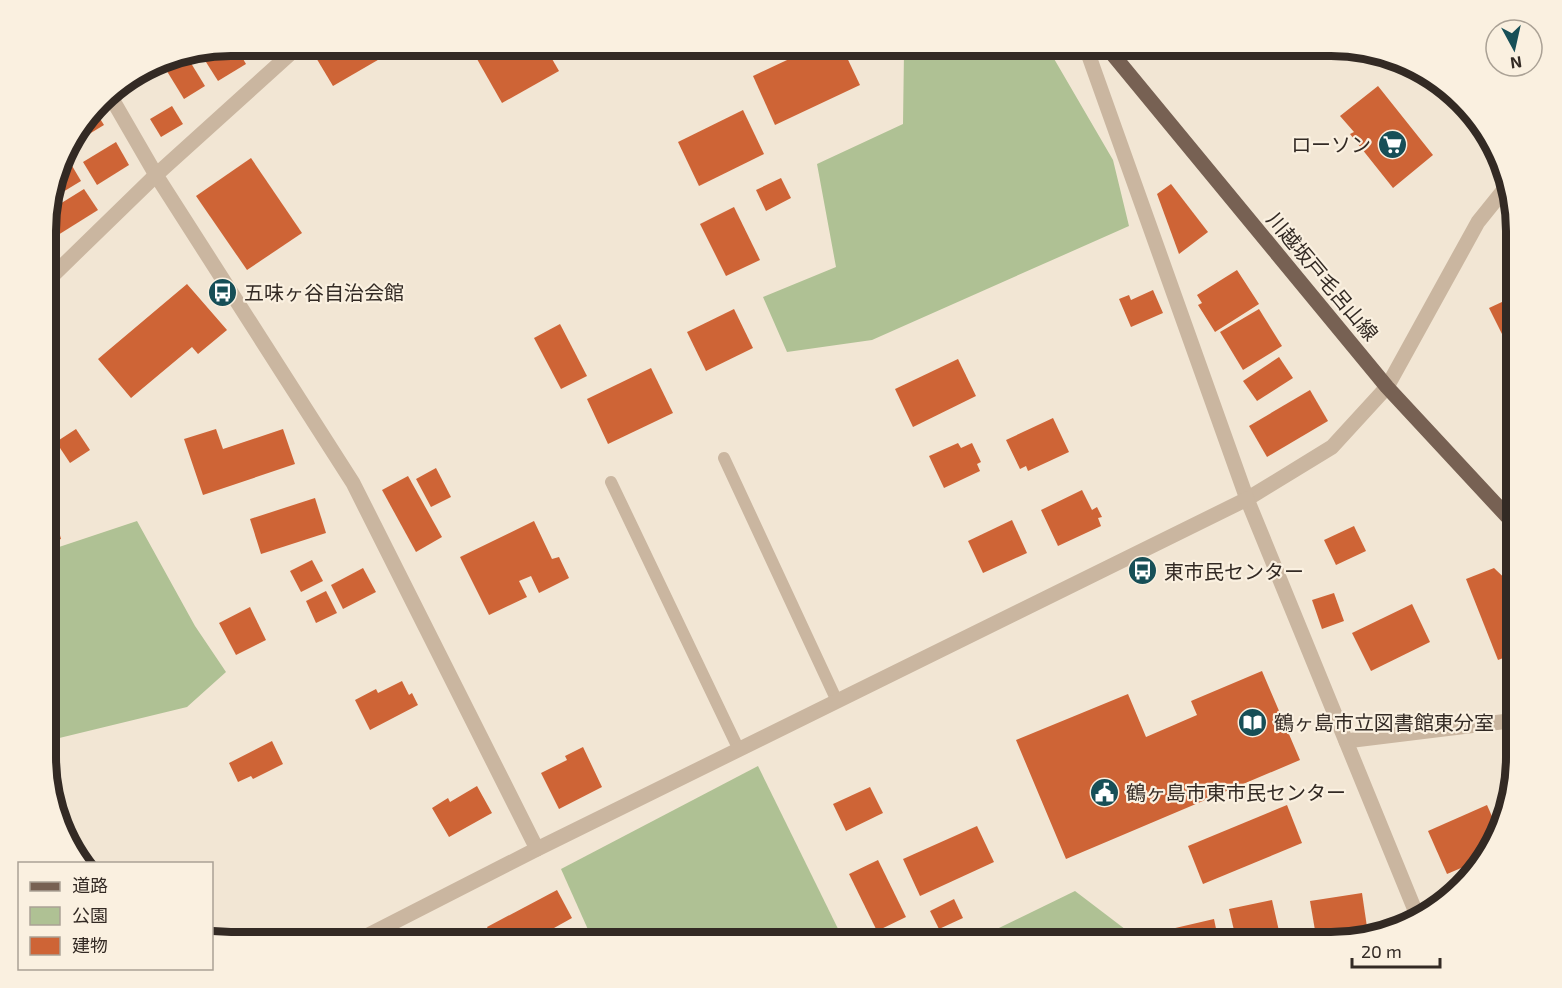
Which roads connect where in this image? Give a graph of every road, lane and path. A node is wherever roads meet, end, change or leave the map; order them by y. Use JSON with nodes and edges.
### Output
{"nodes":[{"id":1,"x":288,"y":56,"type":"edge"},
{"id":2,"x":1089,"y":56,"type":"edge"},
{"id":3,"x":1114,"y":56,"type":"edge"},
{"id":4,"x":113,"y":101,"type":"edge"},
{"id":5,"x":156,"y":175,"type":"junction"},
{"id":6,"x":1502,"y":192,"type":"edge"},
{"id":7,"x":56,"y":269,"type":"edge"},
{"id":8,"x":1387,"y":387,"type":"junction"},
{"id":9,"x":724,"y":458,"type":"dead end"},
{"id":10,"x":611,"y":482,"type":"dead end"},
{"id":11,"x":1248,"y":499,"type":"junction"},
{"id":12,"x":1506,"y":515,"type":"edge"},
{"id":13,"x":837,"y":701,"type":"junction"},
{"id":14,"x":1506,"y":721,"type":"edge"},
{"id":15,"x":1346,"y":741,"type":"junction"},
{"id":16,"x":738,"y":750,"type":"junction"},
{"id":17,"x":537,"y":849,"type":"junction"},
{"id":18,"x":1415,"y":911,"type":"edge"},
{"id":19,"x":375,"y":932,"type":"edge"}],
"edges":[{"from":1,"to":5,"type":"street"},
{"from":2,"to":11,"type":"street"},
{"from":3,"to":8,"type":"main road","name":"川越坂戸毛呂山線"},
{"from":4,"to":5,"type":"street"},
{"from":5,"to":7,"type":"street"},
{"from":5,"to":17,"type":"street"},
{"from":6,"to":8,"type":"street"},
{"from":8,"to":11,"type":"street"},
{"from":8,"to":12,"type":"main road","name":"川越坂戸毛呂山線"},
{"from":9,"to":13,"type":"lane"},
{"from":10,"to":16,"type":"lane"},
{"from":11,"to":13,"type":"street"},
{"from":11,"to":15,"type":"street"},
{"from":13,"to":16,"type":"street"},
{"from":14,"to":15,"type":"street"},
{"from":15,"to":18,"type":"street"},
{"from":16,"to":17,"type":"street"},
{"from":17,"to":19,"type":"street"}]}
